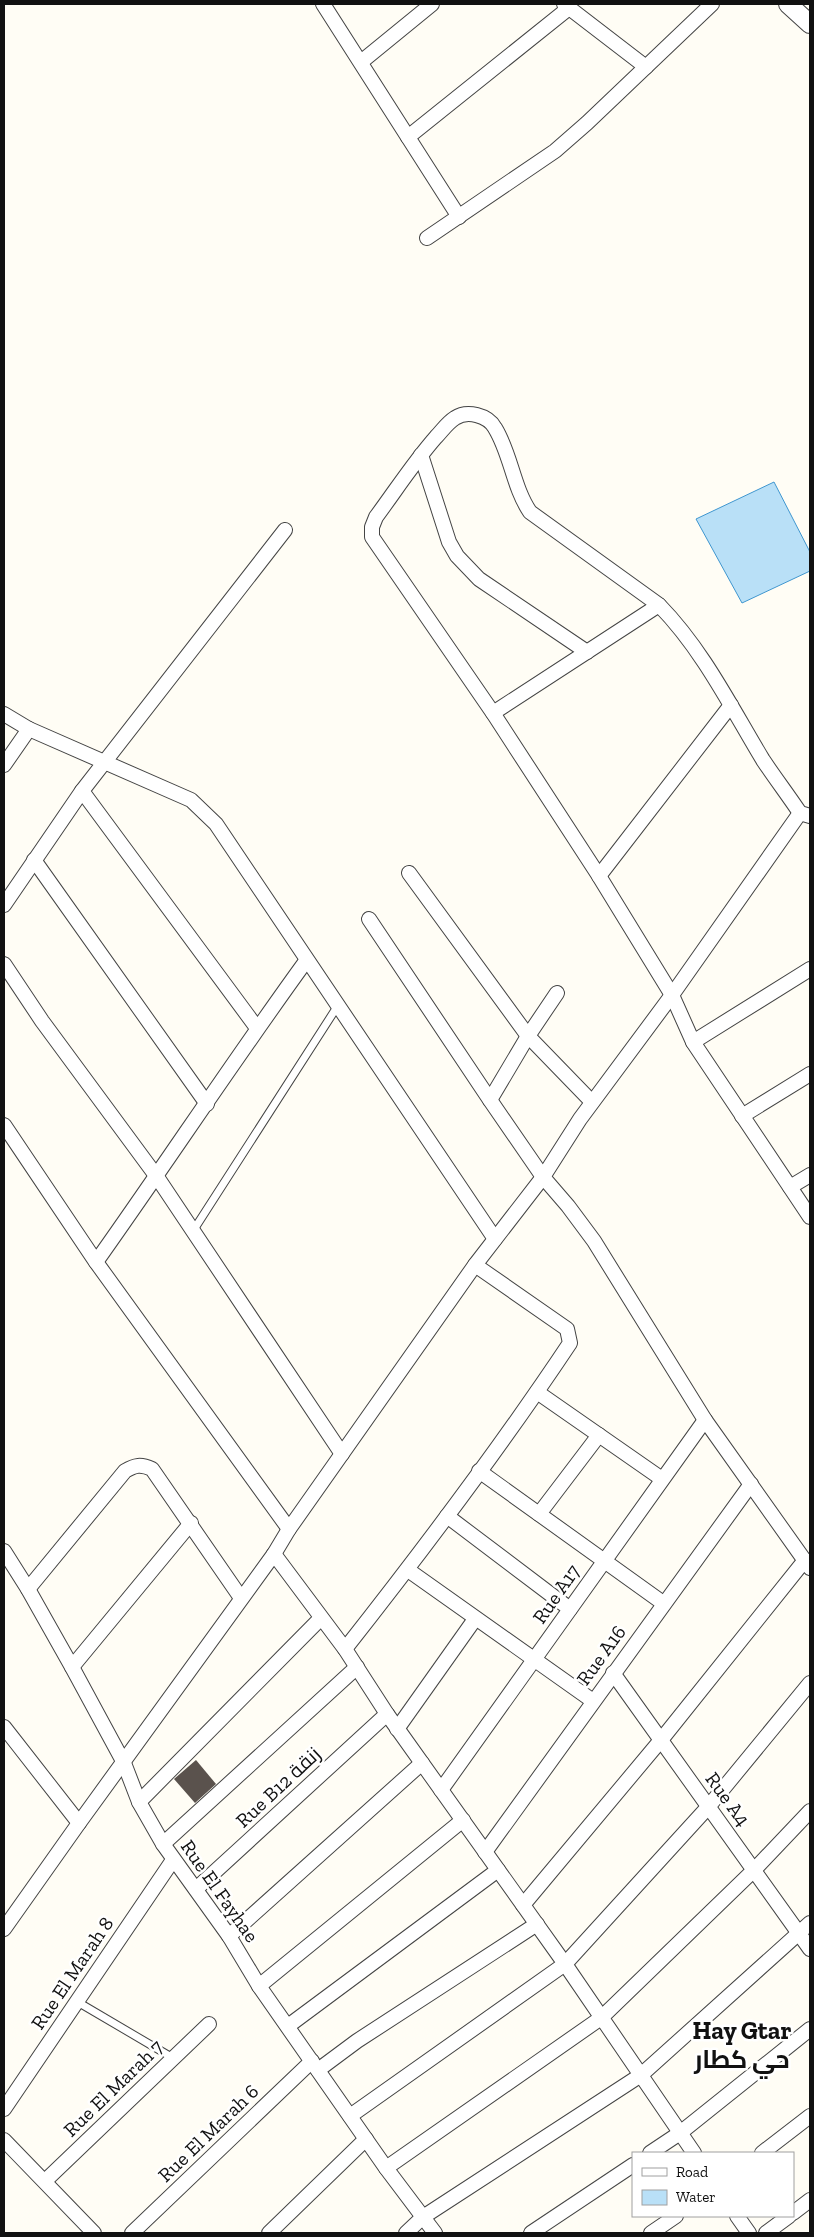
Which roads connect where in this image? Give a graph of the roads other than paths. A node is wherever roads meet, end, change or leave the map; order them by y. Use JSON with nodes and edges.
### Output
{"nodes":[{"id":1,"x":323,"y":4,"type":"edge"},
{"id":2,"x":432,"y":4,"type":"edge"},
{"id":3,"x":712,"y":4,"type":"edge"},
{"id":4,"x":788,"y":4,"type":"edge"},
{"id":5,"x":566,"y":6,"type":"edge"},
{"id":6,"x":810,"y":24,"type":"edge"},
{"id":7,"x":361,"y":62,"type":"junction"},
{"id":8,"x":646,"y":67,"type":"junction"},
{"id":9,"x":408,"y":136,"type":"junction"},
{"id":10,"x":459,"y":217,"type":"junction"},
{"id":11,"x":427,"y":238,"type":"dead end"},
{"id":12,"x":421,"y":454,"type":"junction"},
{"id":13,"x":284,"y":530,"type":"dead end"},
{"id":14,"x":659,"y":605,"type":"junction"},
{"id":15,"x":587,"y":652,"type":"junction"},
{"id":16,"x":732,"y":705,"type":"junction"},
{"id":17,"x":493,"y":713,"type":"junction"},
{"id":18,"x":4,"y":714,"type":"edge"},
{"id":19,"x":29,"y":729,"type":"junction"},
{"id":20,"x":104,"y":762,"type":"junction"},
{"id":21,"x":4,"y":765,"type":"edge"},
{"id":22,"x":82,"y":791,"type":"junction"},
{"id":23,"x":805,"y":814,"type":"edge"},
{"id":24,"x":34,"y":860,"type":"junction"},
{"id":25,"x":409,"y":873,"type":"dead end"},
{"id":26,"x":599,"y":876,"type":"junction"},
{"id":27,"x":4,"y":905,"type":"edge"},
{"id":28,"x":369,"y":919,"type":"dead end"},
{"id":29,"x":306,"y":961,"type":"junction"},
{"id":30,"x":4,"y":964,"type":"edge"},
{"id":31,"x":810,"y":969,"type":"edge"},
{"id":32,"x":557,"y":993,"type":"dead end"},
{"id":33,"x":672,"y":995,"type":"junction"},
{"id":34,"x":338,"y":1007,"type":"junction"},
{"id":35,"x":257,"y":1028,"type":"junction"},
{"id":36,"x":528,"y":1036,"type":"junction"},
{"id":37,"x":693,"y":1042,"type":"junction"},
{"id":38,"x":810,"y":1074,"type":"edge"},
{"id":39,"x":490,"y":1100,"type":"junction"},
{"id":40,"x":592,"y":1102,"type":"junction"},
{"id":41,"x":207,"y":1104,"type":"junction"},
{"id":42,"x":742,"y":1116,"type":"junction"},
{"id":43,"x":4,"y":1125,"type":"edge"},
{"id":44,"x":810,"y":1175,"type":"edge"},
{"id":45,"x":156,"y":1177,"type":"junction"},
{"id":46,"x":543,"y":1177,"type":"junction"},
{"id":47,"x":790,"y":1187,"type":"junction"},
{"id":48,"x":810,"y":1217,"type":"edge"},
{"id":49,"x":192,"y":1231,"type":"junction"},
{"id":50,"x":495,"y":1239,"type":"junction"},
{"id":51,"x":96,"y":1262,"type":"junction"},
{"id":52,"x":476,"y":1266,"type":"junction"},
{"id":53,"x":537,"y":1392,"type":"junction"},
{"id":54,"x":705,"y":1420,"type":"junction"},
{"id":55,"x":600,"y":1435,"type":"junction"},
{"id":56,"x":342,"y":1454,"type":"junction"},
{"id":57,"x":479,"y":1472,"type":"junction"},
{"id":58,"x":662,"y":1479,"type":"junction"},
{"id":59,"x":750,"y":1484,"type":"junction"},
{"id":60,"x":539,"y":1514,"type":"junction"},
{"id":61,"x":447,"y":1516,"type":"junction"},
{"id":62,"x":191,"y":1523,"type":"junction"},
{"id":63,"x":289,"y":1529,"type":"junction"},
{"id":64,"x":4,"y":1551,"type":"edge"},
{"id":65,"x":274,"y":1554,"type":"junction"},
{"id":66,"x":604,"y":1561,"type":"junction"},
{"id":67,"x":807,"y":1564,"type":"edge"},
{"id":68,"x":408,"y":1570,"type":"junction"},
{"id":69,"x":28,"y":1589,"type":"junction"},
{"id":70,"x":241,"y":1598,"type":"junction"},
{"id":71,"x":663,"y":1603,"type":"junction"},
{"id":72,"x":570,"y":1609,"type":"junction"},
{"id":73,"x":321,"y":1618,"type":"junction"},
{"id":74,"x":476,"y":1618,"type":"junction"},
{"id":75,"x":346,"y":1650,"type":"junction"},
{"id":76,"x":534,"y":1660,"type":"junction"},
{"id":77,"x":72,"y":1667,"type":"junction"},
{"id":78,"x":357,"y":1667,"type":"junction"},
{"id":79,"x":613,"y":1673,"type":"junction"},
{"id":80,"x":810,"y":1683,"type":"edge"},
{"id":81,"x":593,"y":1700,"type":"junction"},
{"id":82,"x":386,"y":1714,"type":"junction"},
{"id":83,"x":4,"y":1727,"type":"edge"},
{"id":84,"x":398,"y":1729,"type":"junction"},
{"id":85,"x":661,"y":1740,"type":"junction"},
{"id":86,"x":124,"y":1763,"type":"junction"},
{"id":87,"x":422,"y":1763,"type":"junction"},
{"id":88,"x":441,"y":1790,"type":"junction"},
{"id":89,"x":139,"y":1802,"type":"junction"},
{"id":90,"x":709,"y":1806,"type":"junction"},
{"id":91,"x":810,"y":1811,"type":"edge"},
{"id":92,"x":463,"y":1820,"type":"junction"},
{"id":93,"x":78,"y":1823,"type":"junction"},
{"id":94,"x":163,"y":1844,"type":"junction"},
{"id":95,"x":485,"y":1852,"type":"junction"},
{"id":96,"x":173,"y":1860,"type":"junction"},
{"id":97,"x":498,"y":1870,"type":"junction"},
{"id":98,"x":754,"y":1870,"type":"junction"},
{"id":99,"x":196,"y":1889,"type":"junction"},
{"id":100,"x":523,"y":1905,"type":"junction"},
{"id":101,"x":810,"y":1923,"type":"edge"},
{"id":102,"x":537,"y":1924,"type":"junction"},
{"id":103,"x":4,"y":1929,"type":"edge"},
{"id":104,"x":800,"y":1933,"type":"junction"},
{"id":105,"x":229,"y":1936,"type":"junction"},
{"id":106,"x":810,"y":1949,"type":"edge"},
{"id":107,"x":565,"y":1964,"type":"junction"},
{"id":108,"x":259,"y":1986,"type":"junction"},
{"id":109,"x":76,"y":2001,"type":"junction"},
{"id":110,"x":601,"y":2018,"type":"junction"},
{"id":111,"x":209,"y":2024,"type":"dead end"},
{"id":112,"x":288,"y":2026,"type":"junction"},
{"id":113,"x":810,"y":2030,"type":"edge"},
{"id":114,"x":174,"y":2058,"type":"junction"},
{"id":115,"x":315,"y":2066,"type":"junction"},
{"id":116,"x":641,"y":2075,"type":"junction"},
{"id":117,"x":4,"y":2109,"type":"edge"},
{"id":118,"x":350,"y":2116,"type":"junction"},
{"id":119,"x":810,"y":2116,"type":"edge"},
{"id":120,"x":680,"y":2133,"type":"junction"},
{"id":121,"x":366,"y":2139,"type":"junction"},
{"id":122,"x":4,"y":2140,"type":"edge"},
{"id":123,"x":652,"y":2152,"type":"edge"},
{"id":124,"x":693,"y":2152,"type":"edge"},
{"id":125,"x":763,"y":2152,"type":"edge"},
{"id":126,"x":632,"y":2166,"type":"edge"},
{"id":127,"x":386,"y":2168,"type":"junction"},
{"id":128,"x":45,"y":2181,"type":"junction"},
{"id":129,"x":810,"y":2200,"type":"edge"},
{"id":130,"x":794,"y":2212,"type":"edge"},
{"id":131,"x":423,"y":2217,"type":"junction"},
{"id":132,"x":675,"y":2217,"type":"edge"},
{"id":133,"x":738,"y":2217,"type":"edge"},
{"id":134,"x":788,"y":2217,"type":"edge"},
{"id":135,"x":94,"y":2233,"type":"edge"},
{"id":136,"x":132,"y":2233,"type":"edge"},
{"id":137,"x":270,"y":2233,"type":"edge"},
{"id":138,"x":406,"y":2233,"type":"edge"},
{"id":139,"x":435,"y":2233,"type":"edge"},
{"id":140,"x":531,"y":2233,"type":"edge"},
{"id":141,"x":651,"y":2233,"type":"edge"},
{"id":142,"x":749,"y":2233,"type":"edge"},
{"id":143,"x":766,"y":2233,"type":"edge"}],
"edges":[{"from":1,"to":7,"type":"street"},
{"from":2,"to":7,"type":"street"},
{"from":3,"to":8,"type":"street"},
{"from":4,"to":6,"type":"street"},
{"from":5,"to":8,"type":"street"},
{"from":5,"to":9,"type":"street"},
{"from":7,"to":9,"type":"street"},
{"from":8,"to":10,"type":"street"},
{"from":9,"to":10,"type":"street"},
{"from":10,"to":11,"type":"street"},
{"from":12,"to":14,"type":"street"},
{"from":12,"to":15,"type":"street"},
{"from":12,"to":17,"type":"street"},
{"from":13,"to":20,"type":"street"},
{"from":14,"to":15,"type":"street"},
{"from":14,"to":16,"type":"street"},
{"from":15,"to":17,"type":"street"},
{"from":16,"to":23,"type":"street"},
{"from":16,"to":26,"type":"street"},
{"from":17,"to":26,"type":"street"},
{"from":18,"to":19,"type":"street"},
{"from":19,"to":20,"type":"street"},
{"from":19,"to":21,"type":"street"},
{"from":20,"to":22,"type":"street"},
{"from":20,"to":29,"type":"street"},
{"from":22,"to":24,"type":"street"},
{"from":22,"to":35,"type":"street"},
{"from":23,"to":33,"type":"street"},
{"from":24,"to":27,"type":"street"},
{"from":24,"to":41,"type":"street"},
{"from":25,"to":36,"type":"street"},
{"from":26,"to":33,"type":"street"},
{"from":28,"to":39,"type":"street"},
{"from":29,"to":34,"type":"street"},
{"from":29,"to":35,"type":"street"},
{"from":30,"to":45,"type":"street"},
{"from":31,"to":37,"type":"street"},
{"from":32,"to":36,"type":"street"},
{"from":33,"to":37,"type":"street"},
{"from":33,"to":40,"type":"street"},
{"from":34,"to":49,"type":"lane"},
{"from":34,"to":50,"type":"street"},
{"from":35,"to":41,"type":"street"},
{"from":36,"to":39,"type":"street"},
{"from":36,"to":40,"type":"street"},
{"from":37,"to":42,"type":"street"},
{"from":38,"to":42,"type":"street"},
{"from":39,"to":46,"type":"street"},
{"from":40,"to":46,"type":"street"},
{"from":41,"to":45,"type":"street"},
{"from":42,"to":47,"type":"street"},
{"from":43,"to":51,"type":"street"},
{"from":44,"to":47,"type":"street"},
{"from":45,"to":49,"type":"street"},
{"from":45,"to":51,"type":"street"},
{"from":46,"to":50,"type":"street"},
{"from":46,"to":54,"type":"street"},
{"from":47,"to":48,"type":"street"},
{"from":49,"to":56,"type":"street"},
{"from":50,"to":52,"type":"street"},
{"from":51,"to":63,"type":"street"},
{"from":52,"to":53,"type":"street"},
{"from":52,"to":56,"type":"street"},
{"from":53,"to":55,"type":"street"},
{"from":53,"to":57,"type":"street"},
{"from":54,"to":58,"type":"street","name":"Rue A17"},
{"from":54,"to":59,"type":"street"},
{"from":55,"to":58,"type":"street"},
{"from":55,"to":60,"type":"street"},
{"from":56,"to":63,"type":"street"},
{"from":57,"to":60,"type":"street"},
{"from":57,"to":61,"type":"street"},
{"from":58,"to":66,"type":"street","name":"Rue A17"},
{"from":59,"to":67,"type":"street"},
{"from":59,"to":71,"type":"street","name":"Rue A16"},
{"from":60,"to":66,"type":"street"},
{"from":61,"to":68,"type":"street"},
{"from":61,"to":72,"type":"street"},
{"from":62,"to":69,"type":"street"},
{"from":62,"to":70,"type":"street"},
{"from":62,"to":77,"type":"street"},
{"from":63,"to":65,"type":"street"},
{"from":64,"to":69,"type":"street","name":"Rue El Fayhae"},
{"from":65,"to":70,"type":"street"},
{"from":65,"to":73,"type":"street"},
{"from":66,"to":71,"type":"street"},
{"from":66,"to":72,"type":"street","name":"Rue A17"},
{"from":67,"to":85,"type":"street"},
{"from":68,"to":74,"type":"street"},
{"from":68,"to":75,"type":"street"},
{"from":69,"to":77,"type":"street","name":"Rue El Fayhae"},
{"from":70,"to":86,"type":"street"},
{"from":71,"to":79,"type":"street","name":"Rue A16"},
{"from":72,"to":76,"type":"street","name":"Rue A17"},
{"from":73,"to":75,"type":"street"},
{"from":73,"to":89,"type":"street"},
{"from":74,"to":76,"type":"street"},
{"from":74,"to":84,"type":"street"},
{"from":75,"to":78,"type":"street"},
{"from":76,"to":81,"type":"street"},
{"from":76,"to":88,"type":"street","name":"Rue A17"},
{"from":77,"to":86,"type":"street","name":"Rue El Fayhae"},
{"from":78,"to":82,"type":"street"},
{"from":78,"to":94,"type":"street"},
{"from":79,"to":81,"type":"street","name":"Rue A16"},
{"from":79,"to":85,"type":"street","name":"Rue A4"},
{"from":80,"to":90,"type":"street"},
{"from":81,"to":95,"type":"street","name":"Rue A16"},
{"from":82,"to":84,"type":"street"},
{"from":82,"to":99,"type":"street","name":"Rue B12 زنقة"},
{"from":83,"to":93,"type":"street"},
{"from":84,"to":87,"type":"street"},
{"from":85,"to":90,"type":"street","name":"Rue A4"},
{"from":85,"to":100,"type":"street"},
{"from":86,"to":89,"type":"street","name":"Rue El Fayhae"},
{"from":86,"to":93,"type":"street"},
{"from":87,"to":88,"type":"street"},
{"from":87,"to":105,"type":"street"},
{"from":88,"to":92,"type":"street"},
{"from":89,"to":94,"type":"street","name":"Rue El Fayhae"},
{"from":90,"to":98,"type":"street","name":"Rue A4"},
{"from":90,"to":107,"type":"street"},
{"from":91,"to":98,"type":"street"},
{"from":92,"to":95,"type":"street"},
{"from":92,"to":108,"type":"street"},
{"from":93,"to":103,"type":"street"},
{"from":94,"to":96,"type":"street","name":"Rue El Fayhae"},
{"from":95,"to":97,"type":"street"},
{"from":96,"to":99,"type":"street","name":"Rue El Fayhae"},
{"from":96,"to":109,"type":"street","name":"Rue El Marah 8"},
{"from":97,"to":100,"type":"street"},
{"from":97,"to":112,"type":"street"},
{"from":98,"to":104,"type":"street","name":"Rue A4"},
{"from":98,"to":110,"type":"street"},
{"from":99,"to":105,"type":"street","name":"Rue El Fayhae"},
{"from":100,"to":102,"type":"street"},
{"from":101,"to":104,"type":"street"},
{"from":102,"to":107,"type":"street"},
{"from":102,"to":115,"type":"street","name":"Rue El Marah 6"},
{"from":104,"to":106,"type":"street","name":"Rue A4"},
{"from":104,"to":116,"type":"street"},
{"from":105,"to":108,"type":"street","name":"Rue El Fayhae"},
{"from":107,"to":110,"type":"street"},
{"from":107,"to":118,"type":"street"},
{"from":108,"to":112,"type":"street","name":"Rue El Fayhae"},
{"from":109,"to":114,"type":"lane"},
{"from":109,"to":117,"type":"street","name":"Rue El Marah 8"},
{"from":110,"to":116,"type":"street"},
{"from":110,"to":127,"type":"street"},
{"from":111,"to":114,"type":"street","name":"Rue El Marah 7"},
{"from":112,"to":115,"type":"street","name":"Rue El Fayhae"},
{"from":113,"to":120,"type":"street"},
{"from":114,"to":128,"type":"street","name":"Rue El Marah 7"},
{"from":115,"to":118,"type":"street","name":"Rue El Fayhae"},
{"from":115,"to":136,"type":"street","name":"Rue El Marah 6"},
{"from":116,"to":120,"type":"street"},
{"from":116,"to":131,"type":"street"},
{"from":118,"to":121,"type":"street","name":"Rue El Fayhae"},
{"from":119,"to":125,"type":"street"},
{"from":120,"to":123,"type":"street"},
{"from":120,"to":124,"type":"street"},
{"from":121,"to":127,"type":"street","name":"Rue El Fayhae"},
{"from":121,"to":137,"type":"street"},
{"from":122,"to":128,"type":"street"},
{"from":126,"to":140,"type":"street"},
{"from":127,"to":131,"type":"street","name":"Rue El Fayhae"},
{"from":128,"to":135,"type":"street"},
{"from":129,"to":130,"type":"street"},
{"from":131,"to":138,"type":"street"},
{"from":131,"to":139,"type":"street","name":"Rue El Fayhae"},
{"from":132,"to":141,"type":"street"},
{"from":133,"to":142,"type":"street"},
{"from":134,"to":143,"type":"street"}]}
